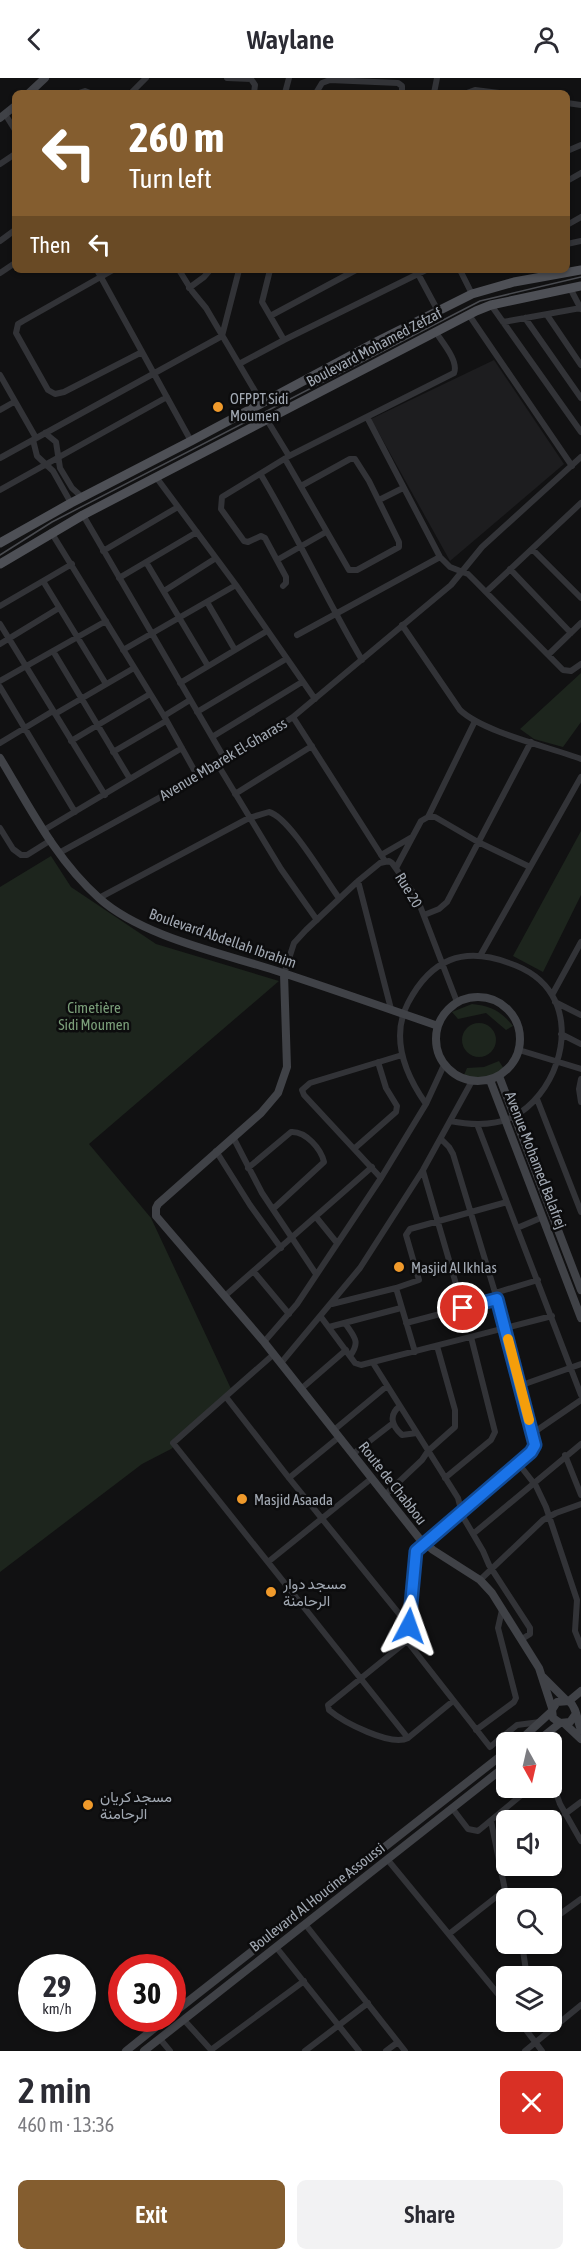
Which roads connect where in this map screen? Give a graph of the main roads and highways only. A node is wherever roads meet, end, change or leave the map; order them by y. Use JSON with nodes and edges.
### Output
{"nodes":[{"id":1,"x":557,"y":273,"type":"edge"},
{"id":2,"x":581,"y":286,"type":"edge"},
{"id":3,"x":0,"y":543,"type":"edge"},
{"id":4,"x":0,"y":564,"type":"edge"}],
"edges":[{"from":1,"to":3,"type":"main road","name":"Boulevard Mohamed Zefzaf"},
{"from":2,"to":4,"type":"main road","name":"Boulevard Mohamed Zefzaf"}]}
